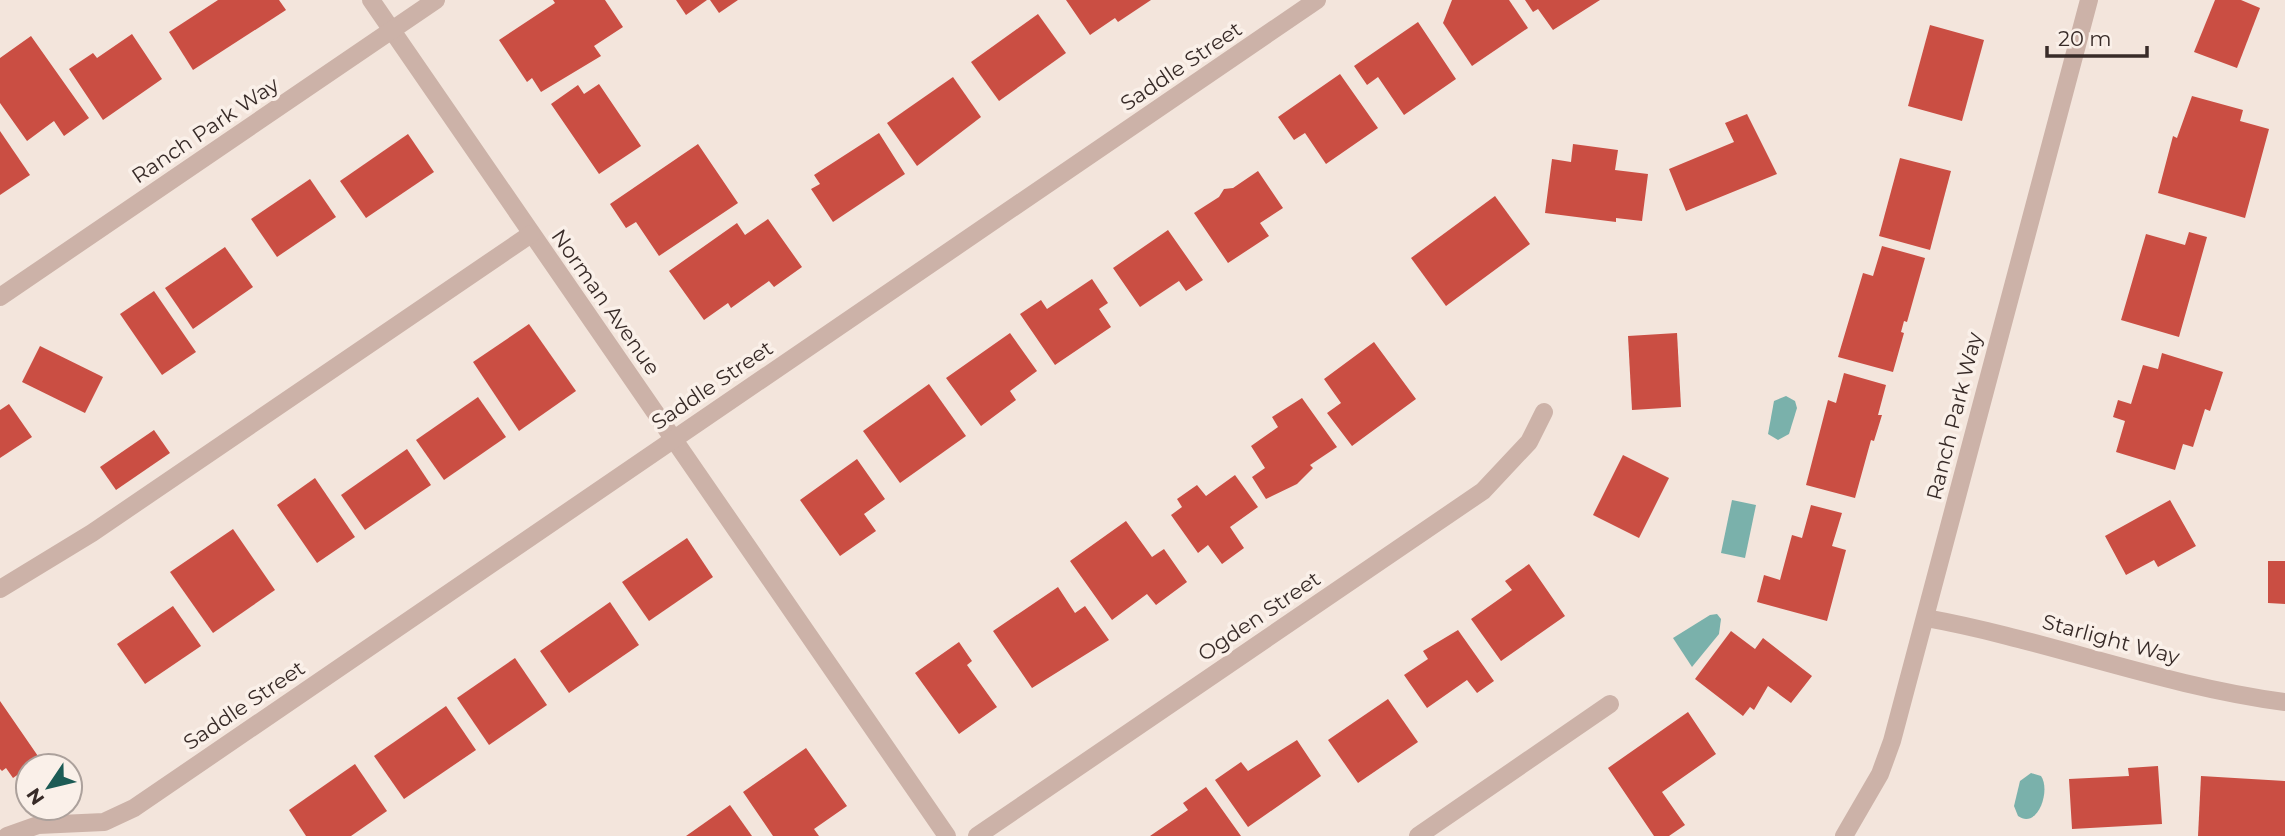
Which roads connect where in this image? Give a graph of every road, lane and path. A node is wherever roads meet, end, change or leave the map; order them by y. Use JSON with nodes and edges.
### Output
{"nodes":[{"id":1,"x":371,"y":0,"type":"edge"},
{"id":2,"x":436,"y":0,"type":"edge"},
{"id":3,"x":1317,"y":0,"type":"edge"},
{"id":4,"x":2089,"y":0,"type":"edge"},
{"id":5,"x":392,"y":31,"type":"junction"},
{"id":6,"x":531,"y":234,"type":"junction"},
{"id":7,"x":0,"y":297,"type":"edge"},
{"id":8,"x":1544,"y":412,"type":"dead end"},
{"id":9,"x":674,"y":439,"type":"junction"},
{"id":10,"x":0,"y":589,"type":"edge"},
{"id":11,"x":1926,"y":618,"type":"junction"},
{"id":12,"x":2285,"y":702,"type":"edge"},
{"id":13,"x":1610,"y":704,"type":"dead end"},
{"id":14,"x":68,"y":831,"type":"edge"},
{"id":15,"x":7,"y":836,"type":"edge"},
{"id":16,"x":947,"y":836,"type":"edge"},
{"id":17,"x":977,"y":836,"type":"edge"},
{"id":18,"x":1418,"y":836,"type":"edge"},
{"id":19,"x":1844,"y":836,"type":"edge"}],
"edges":[{"from":1,"to":5,"type":"street","name":"Norman Avenue"},
{"from":2,"to":5,"type":"street","name":"Ranch Park Way"},
{"from":3,"to":9,"type":"street","name":"Saddle Street"},
{"from":4,"to":11,"type":"street","name":"Ranch Park Way"},
{"from":5,"to":6,"type":"street","name":"Norman Avenue"},
{"from":5,"to":7,"type":"street","name":"Ranch Park Way"},
{"from":6,"to":9,"type":"street","name":"Norman Avenue"},
{"from":6,"to":10,"type":"street"},
{"from":8,"to":17,"type":"street","name":"Ogden Street"},
{"from":9,"to":14,"type":"street","name":"Saddle Street"},
{"from":9,"to":16,"type":"street","name":"Norman Avenue"},
{"from":11,"to":12,"type":"street","name":"Starlight Way"},
{"from":11,"to":19,"type":"street","name":"Ranch Park Way"},
{"from":13,"to":18,"type":"street"},
{"from":14,"to":15,"type":"street","name":"Saddle Street"}]}
